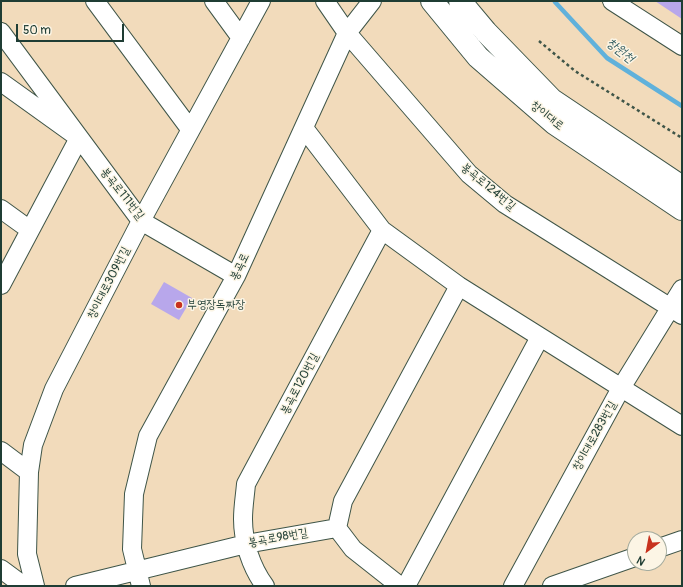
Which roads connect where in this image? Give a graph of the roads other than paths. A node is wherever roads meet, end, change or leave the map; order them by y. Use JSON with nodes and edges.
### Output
{"nodes":[{"id":1,"x":95,"y":1,"type":"edge"},
{"id":2,"x":214,"y":1,"type":"edge"},
{"id":3,"x":261,"y":1,"type":"edge"},
{"id":4,"x":325,"y":1,"type":"edge"},
{"id":5,"x":372,"y":1,"type":"edge"},
{"id":6,"x":432,"y":1,"type":"edge"},
{"id":7,"x":460,"y":1,"type":"edge"},
{"id":8,"x":612,"y":1,"type":"edge"},
{"id":9,"x":1,"y":32,"type":"edge"},
{"id":10,"x":347,"y":33,"type":"junction"},
{"id":11,"x":241,"y":38,"type":"junction"},
{"id":12,"x":682,"y":46,"type":"edge"},
{"id":13,"x":1,"y":82,"type":"edge"},
{"id":14,"x":304,"y":128,"type":"junction"},
{"id":15,"x":190,"y":129,"type":"junction"},
{"id":16,"x":79,"y":138,"type":"junction"},
{"id":17,"x":682,"y":187,"type":"edge"},
{"id":18,"x":1,"y":209,"type":"edge"},
{"id":19,"x":682,"y":209,"type":"edge"},
{"id":20,"x":141,"y":221,"type":"junction"},
{"id":21,"x":30,"y":230,"type":"junction"},
{"id":22,"x":382,"y":230,"type":"junction"},
{"id":23,"x":236,"y":276,"type":"junction"},
{"id":24,"x":1,"y":285,"type":"edge"},
{"id":25,"x":459,"y":286,"type":"junction"},
{"id":26,"x":682,"y":289,"type":"edge"},
{"id":27,"x":677,"y":311,"type":"edge"},
{"id":28,"x":540,"y":337,"type":"junction"},
{"id":29,"x":621,"y":388,"type":"junction"},
{"id":30,"x":682,"y":426,"type":"edge"},
{"id":31,"x":1,"y":451,"type":"edge"},
{"id":32,"x":29,"y":472,"type":"junction"},
{"id":33,"x":337,"y":528,"type":"junction"},
{"id":34,"x":682,"y":540,"type":"edge"},
{"id":35,"x":246,"y":544,"type":"junction"},
{"id":36,"x":667,"y":545,"type":"edge"},
{"id":37,"x":627,"y":560,"type":"edge"},
{"id":38,"x":1,"y":569,"type":"edge"},
{"id":39,"x":139,"y":578,"type":"edge"},
{"id":40,"x":24,"y":586,"type":"edge"},
{"id":41,"x":35,"y":586,"type":"edge"},
{"id":42,"x":75,"y":586,"type":"edge"},
{"id":43,"x":265,"y":586,"type":"edge"},
{"id":44,"x":400,"y":586,"type":"edge"},
{"id":45,"x":406,"y":586,"type":"edge"},
{"id":46,"x":513,"y":586,"type":"edge"},
{"id":47,"x":552,"y":586,"type":"edge"}],
"edges":[{"from":1,"to":15,"type":"street"},
{"from":2,"to":11,"type":"street"},
{"from":3,"to":11,"type":"street","name":"창이대로309번길"},
{"from":4,"to":10,"type":"street","name":"봉곡로124번길"},
{"from":5,"to":10,"type":"street","name":"봉곡로"},
{"from":6,"to":19,"type":"main road","name":"창이대로"},
{"from":7,"to":17,"type":"main road","name":"창이대로"},
{"from":8,"to":12,"type":"street"},
{"from":9,"to":16,"type":"street","name":"봉곡로111번길"},
{"from":10,"to":14,"type":"street","name":"봉곡로"},
{"from":10,"to":27,"type":"street","name":"봉곡로124번길"},
{"from":11,"to":15,"type":"street","name":"창이대로309번길"},
{"from":13,"to":16,"type":"street"},
{"from":14,"to":22,"type":"street"},
{"from":14,"to":23,"type":"street","name":"봉곡로"},
{"from":15,"to":20,"type":"street","name":"창이대로309번길"},
{"from":16,"to":20,"type":"street","name":"봉곡로111번길"},
{"from":16,"to":21,"type":"street"},
{"from":18,"to":21,"type":"street"},
{"from":20,"to":23,"type":"street","name":"봉곡로111번길"},
{"from":20,"to":32,"type":"street","name":"창이대로309번길"},
{"from":21,"to":24,"type":"street"},
{"from":22,"to":25,"type":"street"},
{"from":22,"to":35,"type":"street","name":"봉곡로120번길"},
{"from":23,"to":39,"type":"street","name":"봉곡로"},
{"from":25,"to":28,"type":"street"},
{"from":25,"to":33,"type":"street"},
{"from":26,"to":27,"type":"street","name":"창이대로283번길"},
{"from":27,"to":29,"type":"street","name":"창이대로283번길"},
{"from":28,"to":29,"type":"street"},
{"from":28,"to":45,"type":"street"},
{"from":29,"to":30,"type":"street"},
{"from":29,"to":46,"type":"street","name":"창이대로283번길"},
{"from":31,"to":32,"type":"street"},
{"from":32,"to":41,"type":"street","name":"창이대로309번길"},
{"from":33,"to":35,"type":"street","name":"봉곡로98번길"},
{"from":33,"to":44,"type":"street"},
{"from":34,"to":36,"type":"street"},
{"from":35,"to":39,"type":"street","name":"봉곡로98번길"},
{"from":35,"to":43,"type":"street","name":"봉곡로120번길"},
{"from":37,"to":47,"type":"street"},
{"from":38,"to":40,"type":"street"},
{"from":39,"to":42,"type":"street","name":"봉곡로98번길"}]}
